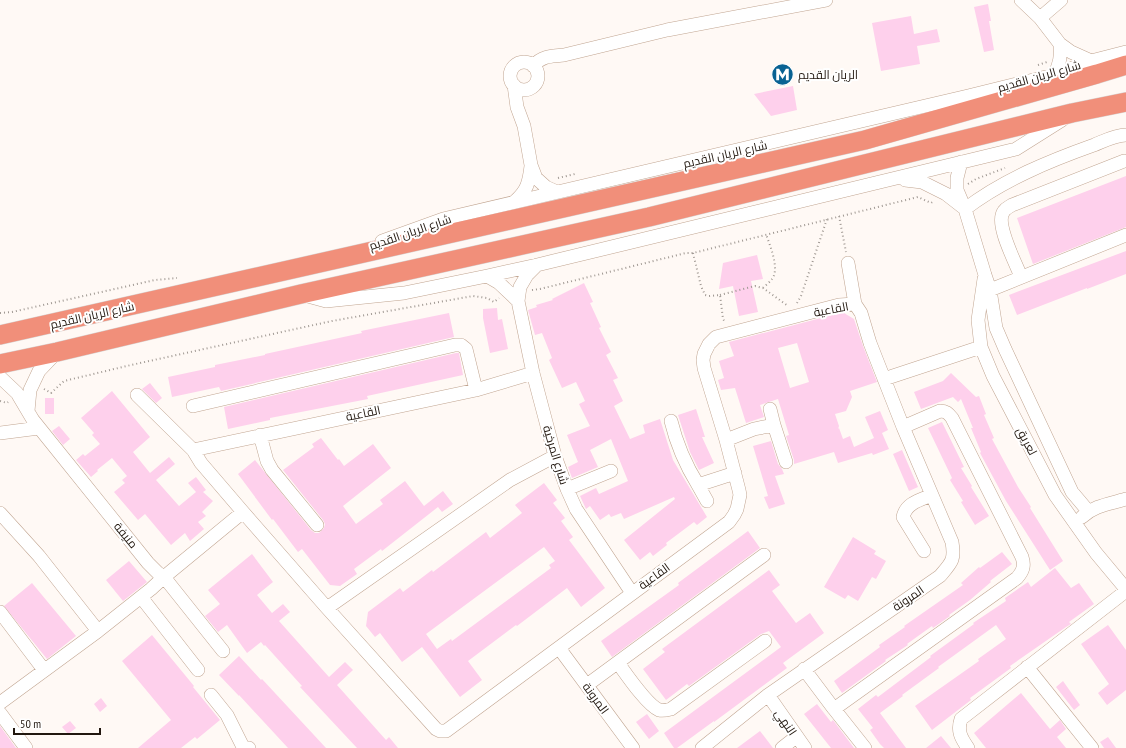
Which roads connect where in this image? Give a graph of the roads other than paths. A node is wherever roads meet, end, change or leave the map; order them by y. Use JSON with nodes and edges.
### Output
{"nodes":[{"id":1,"x":826,"y":0,"type":"edge"},
{"id":2,"x":1021,"y":0,"type":"edge"},
{"id":3,"x":1061,"y":0,"type":"edge"},
{"id":4,"x":1040,"y":18,"type":"junction"},
{"id":5,"x":1060,"y":44,"type":"junction"},
{"id":6,"x":1126,"y":52,"type":"edge"},
{"id":7,"x":1091,"y":61,"type":"junction"},
{"id":8,"x":1126,"y":65,"type":"edge"},
{"id":9,"x":536,"y":69,"type":"junction"},
{"id":10,"x":1054,"y":75,"type":"junction"},
{"id":11,"x":514,"y":86,"type":"junction"},
{"id":12,"x":527,"y":90,"type":"junction"},
{"id":13,"x":1126,"y":102,"type":"edge"},
{"id":14,"x":1072,"y":113,"type":"junction"},
{"id":15,"x":520,"y":114,"type":"junction"},
{"id":16,"x":1126,"y":135,"type":"edge"},
{"id":17,"x":1124,"y":161,"type":"dead end"},
{"id":18,"x":961,"y":162,"type":"junction"},
{"id":19,"x":531,"y":165,"type":"junction"},
{"id":20,"x":896,"y":179,"type":"junction"},
{"id":21,"x":557,"y":192,"type":"junction"},
{"id":22,"x":952,"y":192,"type":"junction"},
{"id":23,"x":514,"y":202,"type":"junction"},
{"id":24,"x":965,"y":209,"type":"junction"},
{"id":25,"x":1126,"y":235,"type":"edge"},
{"id":26,"x":325,"y":262,"type":"junction"},
{"id":27,"x":848,"y":263,"type":"road end"},
{"id":28,"x":537,"y":265,"type":"junction"},
{"id":29,"x":985,"y":274,"type":"junction"},
{"id":30,"x":487,"y":276,"type":"junction"},
{"id":31,"x":1021,"y":277,"type":"junction"},
{"id":32,"x":990,"y":290,"type":"junction"},
{"id":33,"x":516,"y":293,"type":"junction"},
{"id":34,"x":300,"y":294,"type":"junction"},
{"id":35,"x":856,"y":304,"type":"junction"},
{"id":36,"x":0,"y":335,"type":"edge"},
{"id":37,"x":981,"y":347,"type":"junction"},
{"id":38,"x":57,"y":352,"type":"junction"},
{"id":39,"x":0,"y":364,"type":"edge"},
{"id":40,"x":533,"y":373,"type":"junction"},
{"id":41,"x":0,"y":377,"type":"edge"},
{"id":42,"x":884,"y":378,"type":"junction"},
{"id":43,"x":476,"y":390,"type":"junction"},
{"id":44,"x":137,"y":395,"type":"dead end"},
{"id":45,"x":193,"y":406,"type":"dead end"},
{"id":46,"x":770,"y":409,"type":"dead end"},
{"id":47,"x":28,"y":411,"type":"junction"},
{"id":48,"x":671,"y":421,"type":"dead end"},
{"id":49,"x":774,"y":425,"type":"junction"},
{"id":50,"x":903,"y":427,"type":"junction"},
{"id":51,"x":39,"y":428,"type":"junction"},
{"id":52,"x":0,"y":433,"type":"edge"},
{"id":53,"x":260,"y":435,"type":"junction"},
{"id":54,"x":726,"y":440,"type":"junction"},
{"id":55,"x":193,"y":450,"type":"junction"},
{"id":56,"x":555,"y":456,"type":"junction"},
{"id":57,"x":786,"y":462,"type":"dead end"},
{"id":58,"x":611,"y":471,"type":"dead end"},
{"id":59,"x":735,"y":474,"type":"junction"},
{"id":60,"x":698,"y":485,"type":"junction"},
{"id":61,"x":567,"y":490,"type":"junction"},
{"id":62,"x":932,"y":495,"type":"junction"},
{"id":63,"x":1126,"y":499,"type":"edge"},
{"id":64,"x":708,"y":501,"type":"dead end"},
{"id":65,"x":1088,"y":511,"type":"junction"},
{"id":66,"x":243,"y":512,"type":"junction"},
{"id":67,"x":0,"y":513,"type":"edge"},
{"id":68,"x":1075,"y":524,"type":"junction"},
{"id":69,"x":317,"y":525,"type":"dead end"},
{"id":70,"x":924,"y":551,"type":"dead end"},
{"id":71,"x":764,"y":554,"type":"dead end"},
{"id":72,"x":164,"y":577,"type":"junction"},
{"id":73,"x":1126,"y":590,"type":"edge"},
{"id":74,"x":632,"y":592,"type":"junction"},
{"id":75,"x":141,"y":597,"type":"junction"},
{"id":76,"x":327,"y":608,"type":"junction"},
{"id":77,"x":0,"y":612,"type":"edge"},
{"id":78,"x":98,"y":631,"type":"junction"},
{"id":79,"x":765,"y":641,"type":"dead end"},
{"id":80,"x":559,"y":648,"type":"junction"},
{"id":81,"x":223,"y":651,"type":"dead end"},
{"id":82,"x":618,"y":663,"type":"junction"},
{"id":83,"x":1027,"y":667,"type":"junction"},
{"id":84,"x":804,"y":669,"type":"junction"},
{"id":85,"x":44,"y":670,"type":"junction"},
{"id":86,"x":198,"y":670,"type":"dead end"},
{"id":87,"x":588,"y":685,"type":"junction"},
{"id":88,"x":211,"y":695,"type":"dead end"},
{"id":89,"x":768,"y":695,"type":"junction"},
{"id":90,"x":0,"y":703,"type":"edge"},
{"id":91,"x":834,"y":709,"type":"junction"},
{"id":92,"x":0,"y":713,"type":"edge"},
{"id":93,"x":796,"y":737,"type":"junction"},
{"id":94,"x":26,"y":748,"type":"edge"},
{"id":95,"x":242,"y":748,"type":"edge"},
{"id":96,"x":633,"y":748,"type":"edge"},
{"id":97,"x":702,"y":748,"type":"edge"},
{"id":98,"x":782,"y":748,"type":"edge"},
{"id":99,"x":805,"y":748,"type":"edge"},
{"id":100,"x":865,"y":748,"type":"edge"},
{"id":101,"x":968,"y":748,"type":"edge"},
{"id":102,"x":1092,"y":748,"type":"edge"}],
"edges":[{"from":1,"to":9,"type":"street"},
{"from":2,"to":4,"type":"street"},
{"from":3,"to":4,"type":"street"},
{"from":4,"to":5,"type":"street"},
{"from":5,"to":7,"type":"street"},
{"from":5,"to":10,"type":"street"},
{"from":6,"to":7,"type":"street","name":"شارع الريان القديم"},
{"from":7,"to":10,"type":"street","name":"شارع الريان القديم"},
{"from":8,"to":26,"type":"highway","name":"شارع الريان القديم"},
{"from":9,"to":11,"type":"street"},
{"from":9,"to":12,"type":"street"},
{"from":10,"to":21,"type":"street","name":"شارع الريان القديم"},
{"from":11,"to":12,"type":"street"},
{"from":11,"to":15,"type":"street"},
{"from":12,"to":15,"type":"street"},
{"from":13,"to":14,"type":"highway"},
{"from":14,"to":18,"type":"street"},
{"from":14,"to":34,"type":"highway"},
{"from":15,"to":19,"type":"street"},
{"from":16,"to":24,"type":"street"},
{"from":17,"to":31,"type":"street"},
{"from":18,"to":20,"type":"street"},
{"from":18,"to":22,"type":"street","name":"لعريق"},
{"from":19,"to":21,"type":"street"},
{"from":19,"to":23,"type":"street"},
{"from":20,"to":22,"type":"street"},
{"from":20,"to":28,"type":"street"},
{"from":21,"to":23,"type":"street","name":"شارع الريان القديم"},
{"from":22,"to":24,"type":"street","name":"لعريق"},
{"from":23,"to":26,"type":"street","name":"شارع الريان القديم"},
{"from":24,"to":29,"type":"street","name":"لعريق"},
{"from":25,"to":31,"type":"street"},
{"from":26,"to":36,"type":"highway","name":"شارع الريان القديم"},
{"from":27,"to":35,"type":"street","name":"المرونة"},
{"from":28,"to":30,"type":"street"},
{"from":28,"to":33,"type":"street"},
{"from":29,"to":32,"type":"street","name":"لعريق"},
{"from":29,"to":37,"type":"street","name":"لعريق"},
{"from":30,"to":33,"type":"street"},
{"from":30,"to":34,"type":"street"},
{"from":31,"to":32,"type":"street"},
{"from":32,"to":65,"type":"street","name":"لعريق"},
{"from":33,"to":40,"type":"street","name":"شارع المرخية"},
{"from":34,"to":38,"type":"highway"},
{"from":35,"to":42,"type":"street","name":"المرونة"},
{"from":35,"to":54,"type":"street","name":"القاعية"},
{"from":37,"to":42,"type":"street"},
{"from":37,"to":68,"type":"street","name":"لعريق"},
{"from":38,"to":39,"type":"highway"},
{"from":38,"to":47,"type":"street"},
{"from":40,"to":43,"type":"street","name":"القاعية"},
{"from":40,"to":56,"type":"street","name":"شارع المرخية"},
{"from":41,"to":47,"type":"street","name":"منيفة"},
{"from":42,"to":50,"type":"street","name":"المرونة"},
{"from":43,"to":45,"type":"street"},
{"from":43,"to":53,"type":"street","name":"القاعية"},
{"from":44,"to":55,"type":"street","name":"القاعية"},
{"from":46,"to":49,"type":"street"},
{"from":47,"to":51,"type":"street","name":"منيفة"},
{"from":48,"to":60,"type":"street"},
{"from":49,"to":54,"type":"street"},
{"from":49,"to":57,"type":"street"},
{"from":50,"to":62,"type":"street","name":"المرونة"},
{"from":50,"to":91,"type":"street"},
{"from":51,"to":52,"type":"street"},
{"from":51,"to":72,"type":"street","name":"منيفة"},
{"from":53,"to":55,"type":"street","name":"القاعية"},
{"from":53,"to":69,"type":"street"},
{"from":54,"to":59,"type":"street","name":"القاعية"},
{"from":55,"to":66,"type":"street","name":"القاعية"},
{"from":56,"to":61,"type":"street","name":"شارع المرخية"},
{"from":56,"to":76,"type":"street"},
{"from":58,"to":61,"type":"street"},
{"from":59,"to":60,"type":"street"},
{"from":59,"to":74,"type":"street","name":"القاعية"},
{"from":60,"to":64,"type":"street"},
{"from":61,"to":74,"type":"street","name":"شارع المرخية"},
{"from":62,"to":70,"type":"street"},
{"from":62,"to":84,"type":"street","name":"المرونة"},
{"from":63,"to":65,"type":"street"},
{"from":65,"to":68,"type":"street"},
{"from":66,"to":72,"type":"street"},
{"from":66,"to":76,"type":"street","name":"القاعية"},
{"from":67,"to":78,"type":"street"},
{"from":68,"to":73,"type":"street","name":"لعريق"},
{"from":71,"to":82,"type":"street"},
{"from":72,"to":75,"type":"street"},
{"from":72,"to":81,"type":"street","name":"منيفة"},
{"from":73,"to":83,"type":"street"},
{"from":74,"to":80,"type":"street","name":"القاعية"},
{"from":75,"to":78,"type":"street"},
{"from":75,"to":86,"type":"street"},
{"from":76,"to":80,"type":"street","name":"القاعية"},
{"from":77,"to":85,"type":"street"},
{"from":78,"to":85,"type":"street"},
{"from":79,"to":82,"type":"street"},
{"from":80,"to":87,"type":"street","name":"المرونة"},
{"from":82,"to":87,"type":"street"},
{"from":83,"to":101,"type":"street"},
{"from":83,"to":102,"type":"street"},
{"from":84,"to":89,"type":"street","name":"المرونة"},
{"from":84,"to":91,"type":"street"},
{"from":85,"to":90,"type":"street"},
{"from":87,"to":96,"type":"street","name":"المرونة"},
{"from":88,"to":95,"type":"street"},
{"from":89,"to":93,"type":"street","name":"النهي"},
{"from":89,"to":97,"type":"street","name":"المرونة"},
{"from":91,"to":100,"type":"street"},
{"from":92,"to":94,"type":"street"},
{"from":93,"to":98,"type":"street"},
{"from":93,"to":99,"type":"street","name":"النهي"}]}
